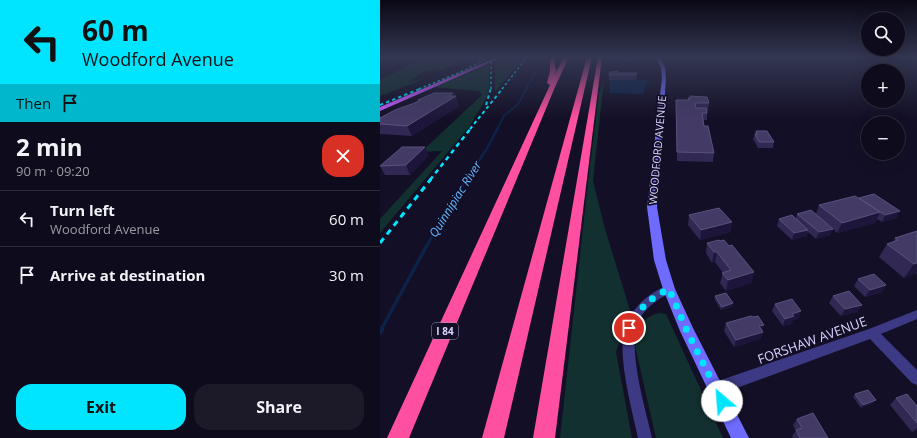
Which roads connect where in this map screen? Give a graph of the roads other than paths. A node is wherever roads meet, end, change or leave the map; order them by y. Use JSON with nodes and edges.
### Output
{"nodes":[{"id":1,"x":454,"y":77,"type":"edge"},
{"id":2,"x":552,"y":77,"type":"edge"},
{"id":3,"x":558,"y":77,"type":"edge"},
{"id":4,"x":582,"y":77,"type":"edge"},
{"id":5,"x":585,"y":77,"type":"edge"},
{"id":6,"x":597,"y":77,"type":"edge"},
{"id":7,"x":600,"y":77,"type":"edge"},
{"id":8,"x":664,"y":77,"type":"edge"},
{"id":9,"x":596,"y":88,"type":"junction"},
{"id":10,"x":582,"y":90,"type":"junction"},
{"id":11,"x":548,"y":98,"type":"junction"},
{"id":12,"x":380,"y":109,"type":"edge"},
{"id":13,"x":669,"y":289,"type":"junction"},
{"id":14,"x":917,"y":314,"type":"edge"},
{"id":15,"x":872,"y":333,"type":"junction"},
{"id":16,"x":917,"y":379,"type":"edge"},
{"id":17,"x":715,"y":389,"type":"junction"},
{"id":18,"x":398,"y":438,"type":"edge"},
{"id":19,"x":493,"y":438,"type":"edge"},
{"id":20,"x":544,"y":438,"type":"edge"},
{"id":21,"x":645,"y":438,"type":"edge"},
{"id":22,"x":740,"y":438,"type":"edge"}],
"edges":[{"from":1,"to":12,"type":"main road"},
{"from":2,"to":11,"type":"highway"},
{"from":3,"to":11,"type":"highway","number":"I 84"},
{"from":4,"to":10,"type":"highway"},
{"from":5,"to":10,"type":"highway"},
{"from":6,"to":9,"type":"highway"},
{"from":7,"to":9,"type":"highway"},
{"from":8,"to":13,"type":"street","name":"WOODFORD AVENUE"},
{"from":9,"to":20,"type":"highway"},
{"from":10,"to":19,"type":"highway"},
{"from":11,"to":18,"type":"highway","number":"I 84"},
{"from":13,"to":17,"type":"street","name":"WOODFORD AVENUE"},
{"from":13,"to":21,"type":"street"},
{"from":14,"to":15,"type":"street","name":"FORSHAW AVENUE"},
{"from":15,"to":16,"type":"street"},
{"from":15,"to":17,"type":"street","name":"FORSHAW AVENUE"},
{"from":17,"to":22,"type":"street","name":"WOODFORD AVENUE"}]}
